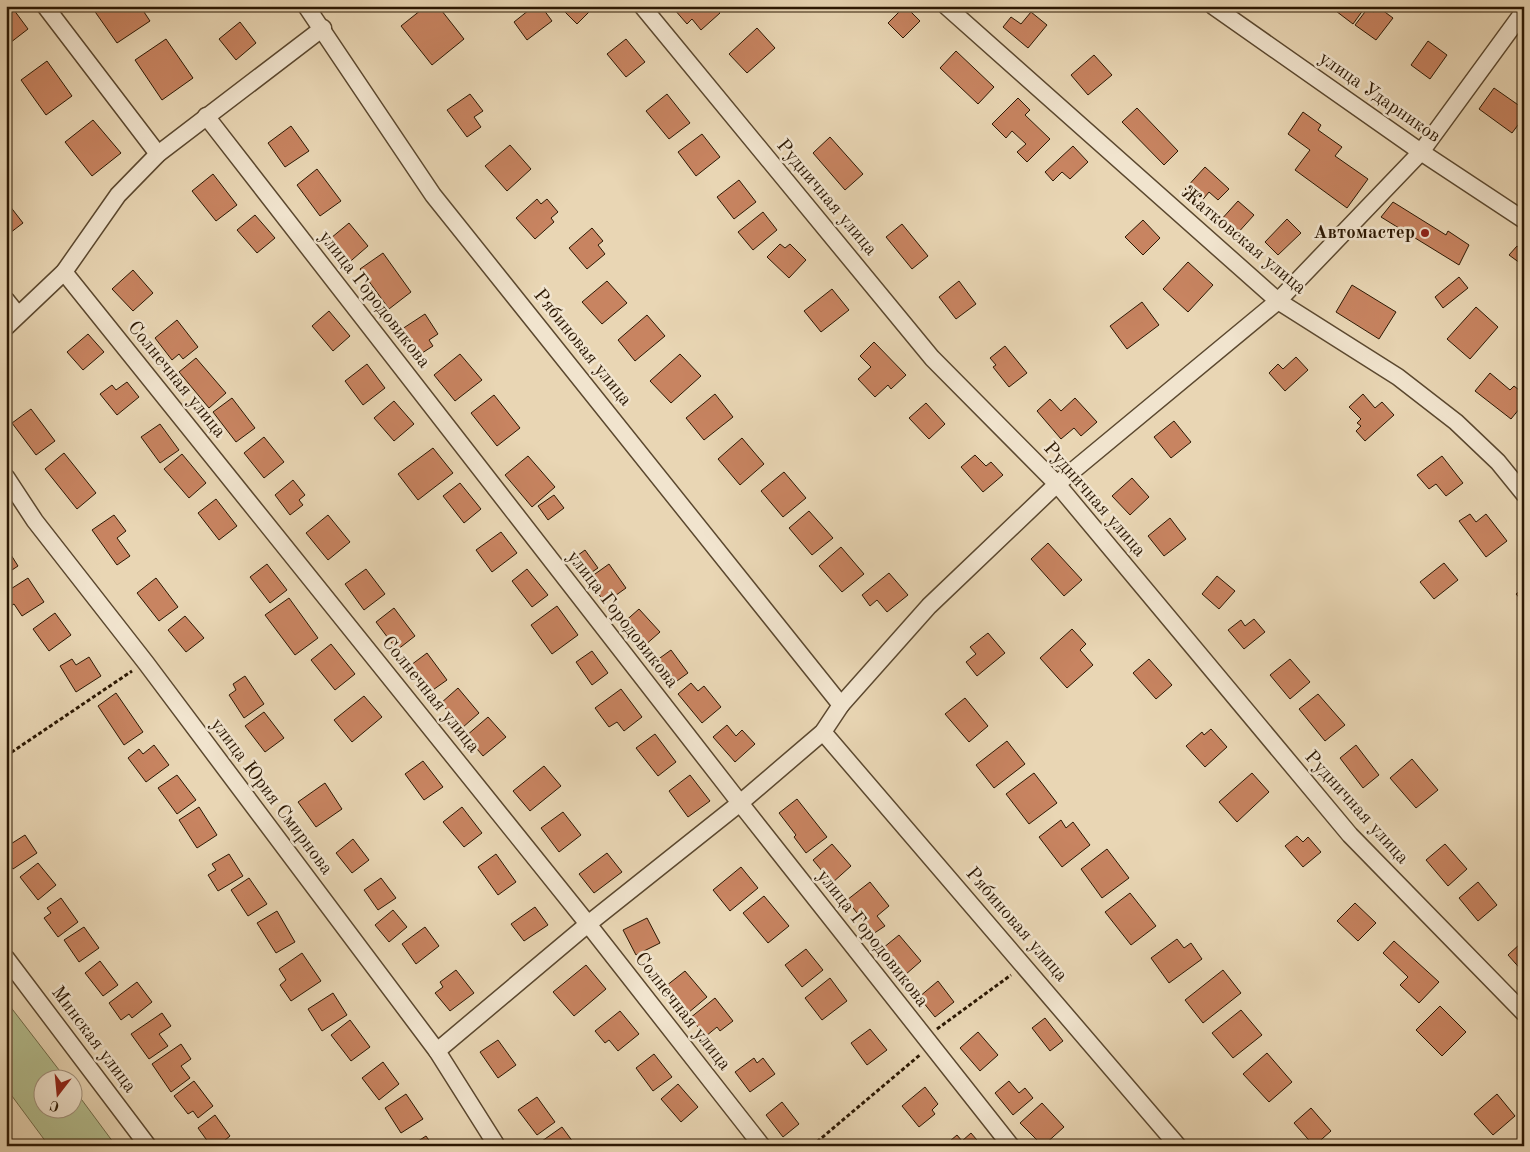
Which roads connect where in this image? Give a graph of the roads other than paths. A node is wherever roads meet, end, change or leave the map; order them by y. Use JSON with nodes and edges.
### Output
{"nodes":[{"id":1,"x":45,"y":6,"type":"edge"},
{"id":2,"x":306,"y":6,"type":"edge"},
{"id":3,"x":642,"y":6,"type":"edge"},
{"id":4,"x":946,"y":6,"type":"edge"},
{"id":5,"x":1213,"y":6,"type":"edge"},
{"id":6,"x":1524,"y":12,"type":"edge"},
{"id":7,"x":323,"y":28,"type":"junction"},
{"id":8,"x":206,"y":116,"type":"junction"},
{"id":9,"x":1421,"y":152,"type":"junction"},
{"id":10,"x":158,"y":154,"type":"junction"},
{"id":11,"x":1524,"y":220,"type":"edge"},
{"id":12,"x":64,"y":272,"type":"junction"},
{"id":13,"x":6,"y":300,"type":"edge"},
{"id":14,"x":1278,"y":301,"type":"junction"},
{"id":15,"x":18,"y":315,"type":"junction"},
{"id":16,"x":6,"y":328,"type":"edge"},
{"id":17,"x":6,"y":477,"type":"edge"},
{"id":18,"x":1058,"y":484,"type":"junction"},
{"id":19,"x":1524,"y":494,"type":"edge"},
{"id":20,"x":841,"y":705,"type":"junction"},
{"id":21,"x":823,"y":732,"type":"junction"},
{"id":22,"x":740,"y":803,"type":"junction"},
{"id":23,"x":588,"y":924,"type":"junction"},
{"id":24,"x":6,"y":958,"type":"edge"},
{"id":25,"x":1524,"y":1013,"type":"edge"},
{"id":26,"x":437,"y":1051,"type":"junction"},
{"id":27,"x":6,"y":1141,"type":"edge"},
{"id":28,"x":10,"y":1146,"type":"edge"},
{"id":29,"x":148,"y":1146,"type":"edge"},
{"id":30,"x":497,"y":1146,"type":"edge"},
{"id":31,"x":762,"y":1146,"type":"edge"},
{"id":32,"x":1011,"y":1146,"type":"edge"},
{"id":33,"x":1178,"y":1146,"type":"edge"}],
"edges":[{"from":1,"to":10,"type":"street"},
{"from":2,"to":7,"type":"street","name":"Рябиновая улица"},
{"from":3,"to":18,"type":"street","name":"Рудничная улица"},
{"from":4,"to":14,"type":"street","name":"Жатковская улица"},
{"from":5,"to":9,"type":"street","name":"улица Ударников"},
{"from":6,"to":9,"type":"street"},
{"from":7,"to":8,"type":"street"},
{"from":7,"to":20,"type":"street","name":"Рябиновая улица"},
{"from":8,"to":10,"type":"street"},
{"from":8,"to":22,"type":"street","name":"улица Городовикова"},
{"from":9,"to":11,"type":"street","name":"улица Ударников"},
{"from":9,"to":14,"type":"street"},
{"from":10,"to":12,"type":"street"},
{"from":12,"to":15,"type":"street"},
{"from":12,"to":23,"type":"street","name":"Солнечная улица"},
{"from":13,"to":15,"type":"street"},
{"from":14,"to":18,"type":"street"},
{"from":14,"to":19,"type":"street","name":"Жатковская улица"},
{"from":15,"to":16,"type":"street"},
{"from":17,"to":26,"type":"street","name":"улица Юрия Смирнова"},
{"from":18,"to":20,"type":"street"},
{"from":18,"to":25,"type":"street","name":"Рудничная улица"},
{"from":20,"to":21,"type":"street"},
{"from":21,"to":22,"type":"street"},
{"from":21,"to":33,"type":"street","name":"Рябиновая улица"},
{"from":22,"to":23,"type":"street"},
{"from":22,"to":32,"type":"street","name":"улица Городовикова"},
{"from":23,"to":26,"type":"street"},
{"from":23,"to":31,"type":"street","name":"Солнечная улица"},
{"from":24,"to":29,"type":"street","name":"Минская улица"},
{"from":26,"to":30,"type":"street","name":"улица Юрия Смирнова"},
{"from":27,"to":28,"type":"lane"}]}
